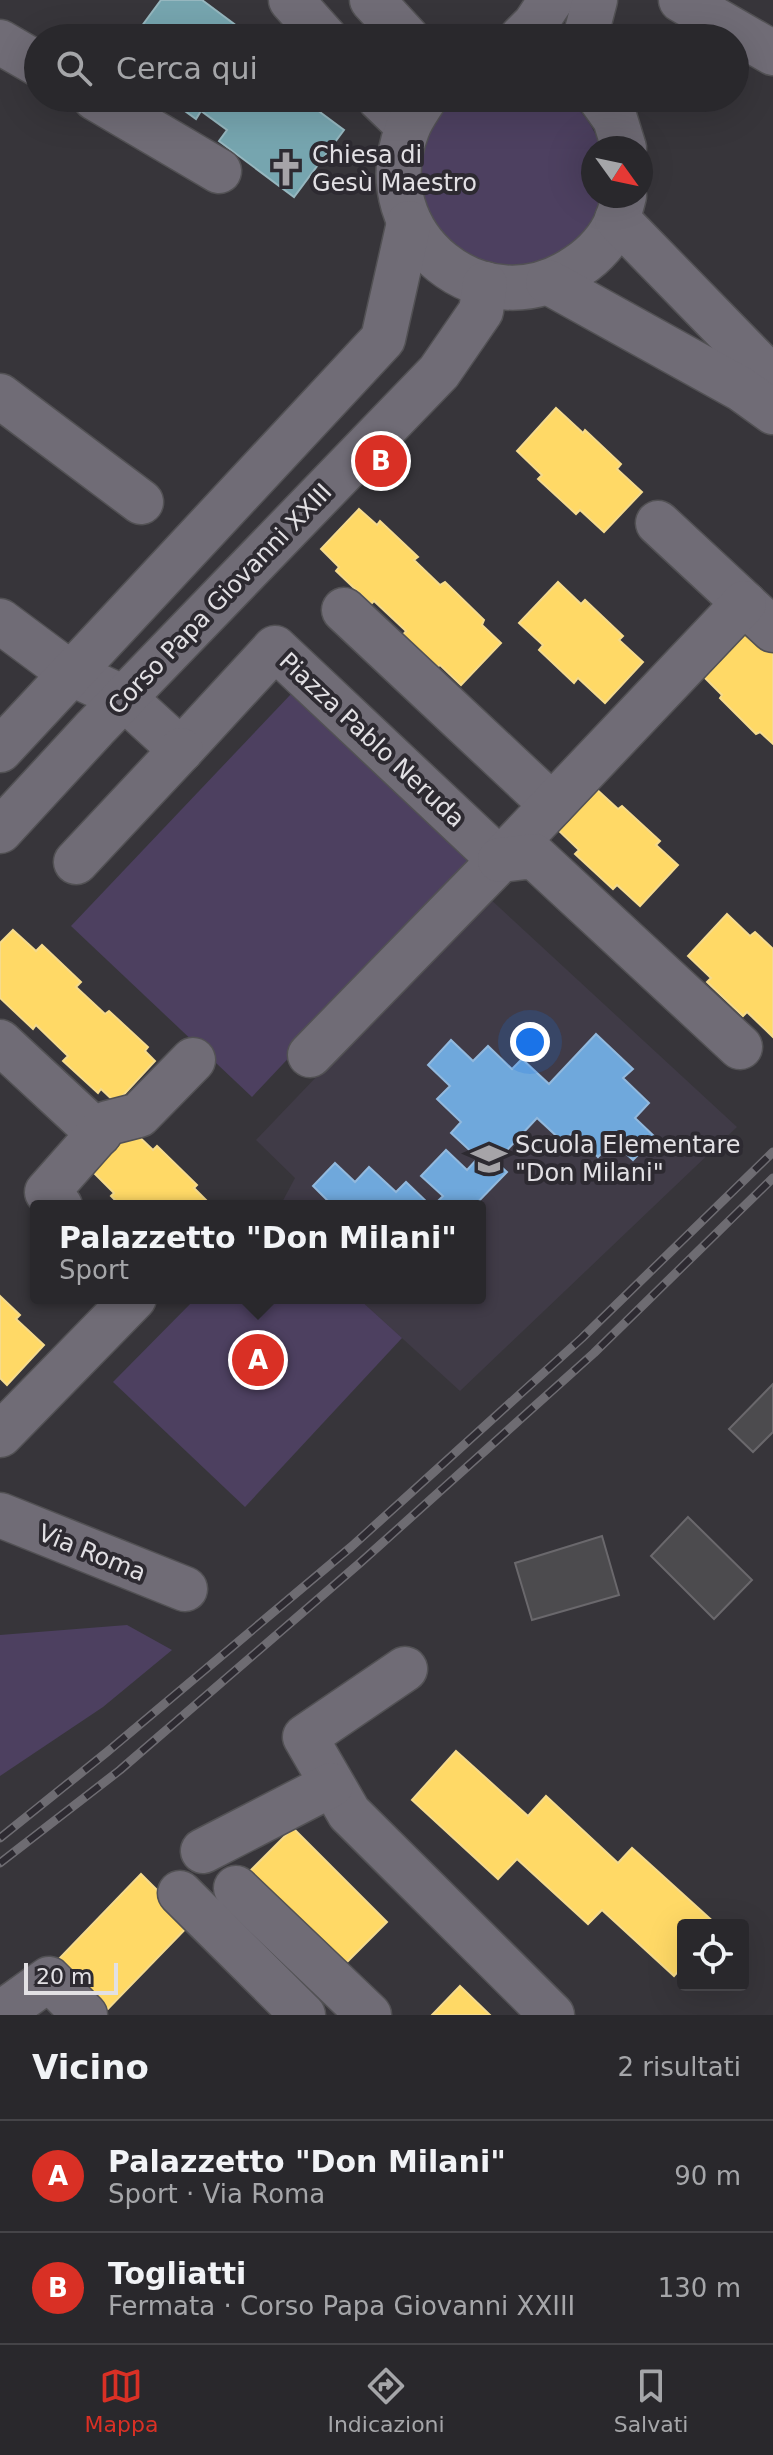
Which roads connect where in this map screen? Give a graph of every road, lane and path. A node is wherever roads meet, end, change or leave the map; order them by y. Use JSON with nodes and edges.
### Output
{"nodes":[{"id":1,"x":291,"y":0,"type":"edge"},
{"id":2,"x":372,"y":0,"type":"edge"},
{"id":3,"x":551,"y":0,"type":"edge"},
{"id":4,"x":595,"y":0,"type":"edge"},
{"id":5,"x":681,"y":0,"type":"edge"},
{"id":6,"x":312,"y":24,"type":"edge"},
{"id":7,"x":394,"y":24,"type":"edge"},
{"id":8,"x":535,"y":24,"type":"edge"},
{"id":9,"x":589,"y":24,"type":"edge"},
{"id":10,"x":723,"y":24,"type":"edge"},
{"id":11,"x":749,"y":39,"type":"edge"},
{"id":12,"x":0,"y":42,"type":"edge"},
{"id":13,"x":773,"y":53,"type":"edge"},
{"id":14,"x":24,"y":56,"type":"edge"},
{"id":15,"x":119,"y":112,"type":"edge"},
{"id":16,"x":403,"y":112,"type":"edge"},
{"id":17,"x":610,"y":112,"type":"edge"},
{"id":18,"x":620,"y":136,"type":"edge"},
{"id":19,"x":219,"y":171,"type":"dead end"},
{"id":20,"x":621,"y":208,"type":"edge"},
{"id":21,"x":409,"y":223,"type":"junction"},
{"id":22,"x":548,"y":282,"type":"junction"},
{"id":23,"x":485,"y":284,"type":"junction"},
{"id":24,"x":773,"y":379,"type":"edge"},
{"id":25,"x":0,"y":396,"type":"edge"},
{"id":26,"x":773,"y":412,"type":"edge"},
{"id":27,"x":141,"y":502,"type":"dead end"},
{"id":28,"x":658,"y":523,"type":"dead end"},
{"id":29,"x":344,"y":610,"type":"dead end"},
{"id":30,"x":758,"y":616,"type":"edge"},
{"id":31,"x":0,"y":621,"type":"edge"},
{"id":32,"x":70,"y":673,"type":"junction"},
{"id":33,"x":124,"y":698,"type":"junction"},
{"id":34,"x":0,"y":750,"type":"edge"},
{"id":35,"x":181,"y":750,"type":"junction"},
{"id":36,"x":552,"y":805,"type":"junction"},
{"id":37,"x":0,"y":831,"type":"edge"},
{"id":38,"x":500,"y":860,"type":"junction"},
{"id":39,"x":76,"y":862,"type":"dead end"},
{"id":40,"x":0,"y":1042,"type":"edge"},
{"id":41,"x":740,"y":1047,"type":"dead end"},
{"id":42,"x":310,"y":1055,"type":"dead end"},
{"id":43,"x":193,"y":1060,"type":"dead end"},
{"id":44,"x":99,"y":1134,"type":"junction"},
{"id":45,"x":54,"y":1200,"type":"edge"},
{"id":46,"x":128,"y":1304,"type":"edge"},
{"id":47,"x":0,"y":1435,"type":"edge"},
{"id":48,"x":0,"y":1515,"type":"edge"},
{"id":49,"x":185,"y":1589,"type":"dead end"},
{"id":50,"x":405,"y":1669,"type":"dead end"},
{"id":51,"x":331,"y":1785,"type":"junction"},
{"id":52,"x":203,"y":1851,"type":"dead end"},
{"id":53,"x":236,"y":1888,"type":"dead end"},
{"id":54,"x":180,"y":1893,"type":"dead end"},
{"id":55,"x":0,"y":2014,"type":"edge"},
{"id":56,"x":85,"y":2015,"type":"edge"},
{"id":57,"x":303,"y":2015,"type":"edge"},
{"id":58,"x":369,"y":2015,"type":"edge"},
{"id":59,"x":552,"y":2015,"type":"edge"}],
"edges":[{"from":1,"to":6,"type":"street"},
{"from":2,"to":7,"type":"street"},
{"from":3,"to":8,"type":"street"},
{"from":4,"to":9,"type":"street"},
{"from":5,"to":10,"type":"street"},
{"from":11,"to":13,"type":"street"},
{"from":12,"to":14,"type":"street"},
{"from":15,"to":19,"type":"street"},
{"from":16,"to":21,"type":"street"},
{"from":17,"to":18,"type":"street"},
{"from":20,"to":22,"type":"street"},
{"from":20,"to":24,"type":"street"},
{"from":21,"to":23,"type":"street"},
{"from":21,"to":32,"type":"street"},
{"from":22,"to":23,"type":"street"},
{"from":22,"to":26,"type":"street"},
{"from":23,"to":33,"type":"street","name":"Corso Papa Giovanni XXIII"},
{"from":25,"to":27,"type":"street"},
{"from":28,"to":30,"type":"street"},
{"from":29,"to":36,"type":"street"},
{"from":30,"to":36,"type":"street"},
{"from":31,"to":32,"type":"street"},
{"from":32,"to":33,"type":"street"},
{"from":32,"to":34,"type":"street"},
{"from":33,"to":35,"type":"street"},
{"from":33,"to":37,"type":"street","name":"Corso Papa Giovanni XXIII"},
{"from":35,"to":38,"type":"street","name":"Piazza Pablo Neruda"},
{"from":35,"to":39,"type":"street","name":"Piazza Pablo Neruda"},
{"from":36,"to":38,"type":"street"},
{"from":38,"to":41,"type":"street"},
{"from":38,"to":42,"type":"street"},
{"from":40,"to":44,"type":"street"},
{"from":43,"to":44,"type":"street"},
{"from":44,"to":45,"type":"street"},
{"from":46,"to":47,"type":"street"},
{"from":48,"to":49,"type":"street","name":"Via Roma"},
{"from":50,"to":51,"type":"street"},
{"from":51,"to":52,"type":"street"},
{"from":51,"to":59,"type":"street"},
{"from":53,"to":58,"type":"street"},
{"from":54,"to":57,"type":"street"},
{"from":55,"to":56,"type":"street"}]}
